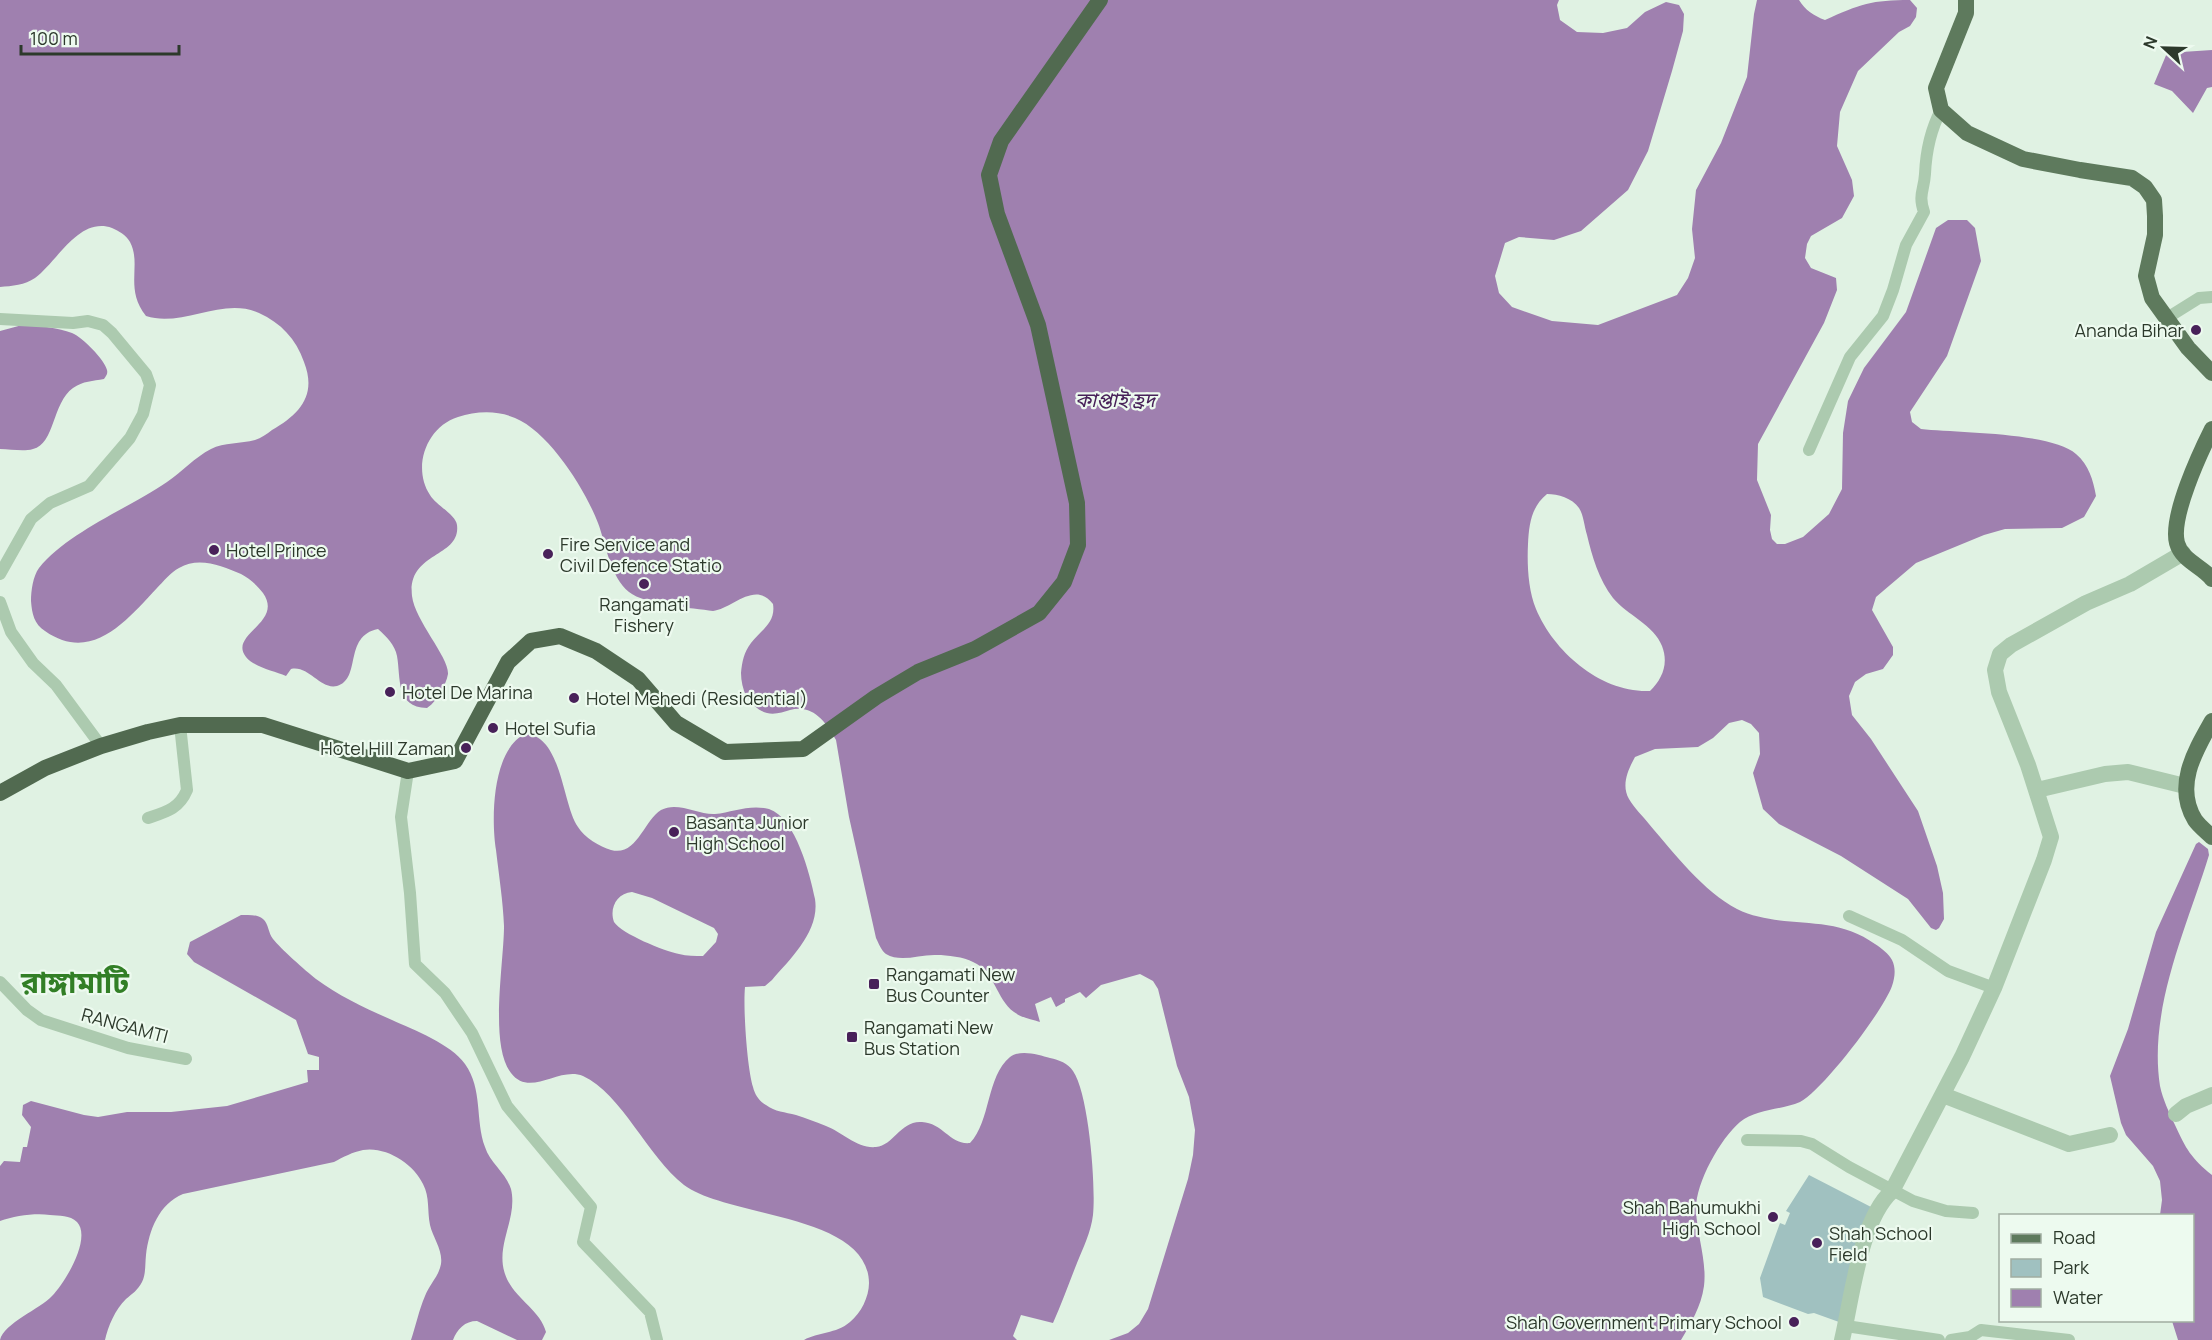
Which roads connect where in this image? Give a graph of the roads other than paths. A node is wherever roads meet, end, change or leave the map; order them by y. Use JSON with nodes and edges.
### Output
{"nodes":[{"id":1,"x":1100,"y":0,"type":"edge"},
{"id":2,"x":1966,"y":0,"type":"edge"},
{"id":3,"x":1941,"y":110,"type":"junction"},
{"id":4,"x":2212,"y":297,"type":"edge"},
{"id":5,"x":2167,"y":318,"type":"junction"},
{"id":6,"x":0,"y":319,"type":"edge"},
{"id":7,"x":2212,"y":373,"type":"edge"},
{"id":8,"x":2212,"y":429,"type":"edge"},
{"id":9,"x":1809,"y":450,"type":"dead end"},
{"id":10,"x":2204,"y":461,"type":"edge"},
{"id":11,"x":2183,"y":553,"type":"junction"},
{"id":12,"x":0,"y":574,"type":"edge"},
{"id":13,"x":2212,"y":579,"type":"edge"},
{"id":14,"x":0,"y":602,"type":"edge"},
{"id":15,"x":2212,"y":721,"type":"edge"},
{"id":16,"x":180,"y":725,"type":"junction"},
{"id":17,"x":101,"y":746,"type":"junction"},
{"id":18,"x":408,"y":771,"type":"junction"},
{"id":19,"x":2185,"y":786,"type":"junction"},
{"id":20,"x":2037,"y":790,"type":"junction"},
{"id":21,"x":0,"y":793,"type":"edge"},
{"id":22,"x":148,"y":818,"type":"dead end"},
{"id":23,"x":2212,"y":837,"type":"edge"},
{"id":24,"x":1850,"y":916,"type":"dead end"},
{"id":25,"x":0,"y":982,"type":"edge"},
{"id":26,"x":1994,"y":988,"type":"junction"},
{"id":27,"x":186,"y":1059,"type":"dead end"},
{"id":28,"x":1943,"y":1095,"type":"junction"},
{"id":29,"x":2212,"y":1095,"type":"edge"},
{"id":30,"x":2176,"y":1114,"type":"dead end"},
{"id":31,"x":2110,"y":1135,"type":"dead end"},
{"id":32,"x":1747,"y":1140,"type":"dead end"},
{"id":33,"x":1892,"y":1191,"type":"junction"},
{"id":34,"x":1973,"y":1213,"type":"dead end"},
{"id":35,"x":1844,"y":1333,"type":"edge"},
{"id":36,"x":657,"y":1340,"type":"edge"},
{"id":37,"x":1940,"y":1340,"type":"edge"},
{"id":38,"x":1951,"y":1340,"type":"edge"},
{"id":39,"x":2068,"y":1340,"type":"edge"}],
"edges":[{"from":1,"to":18,"type":"highway"},
{"from":2,"to":3,"type":"main road"},
{"from":3,"to":5,"type":"main road"},
{"from":3,"to":9,"type":"street"},
{"from":4,"to":5,"type":"street"},
{"from":5,"to":7,"type":"main road"},
{"from":6,"to":12,"type":"street"},
{"from":8,"to":10,"type":"main road"},
{"from":10,"to":11,"type":"main road"},
{"from":11,"to":13,"type":"main road"},
{"from":11,"to":20,"type":"street"},
{"from":14,"to":17,"type":"street"},
{"from":15,"to":19,"type":"main road"},
{"from":16,"to":17,"type":"highway"},
{"from":16,"to":18,"type":"highway"},
{"from":16,"to":22,"type":"street"},
{"from":17,"to":21,"type":"highway"},
{"from":18,"to":36,"type":"street"},
{"from":19,"to":20,"type":"street"},
{"from":19,"to":23,"type":"main road"},
{"from":20,"to":26,"type":"street"},
{"from":24,"to":26,"type":"street"},
{"from":25,"to":27,"type":"street","name":"RANGAMTI"},
{"from":26,"to":28,"type":"street"},
{"from":28,"to":31,"type":"street"},
{"from":28,"to":33,"type":"street"},
{"from":29,"to":30,"type":"street"},
{"from":32,"to":33,"type":"street"},
{"from":33,"to":34,"type":"street"},
{"from":33,"to":35,"type":"street"},
{"from":35,"to":37,"type":"street"},
{"from":38,"to":39,"type":"street"}]}
